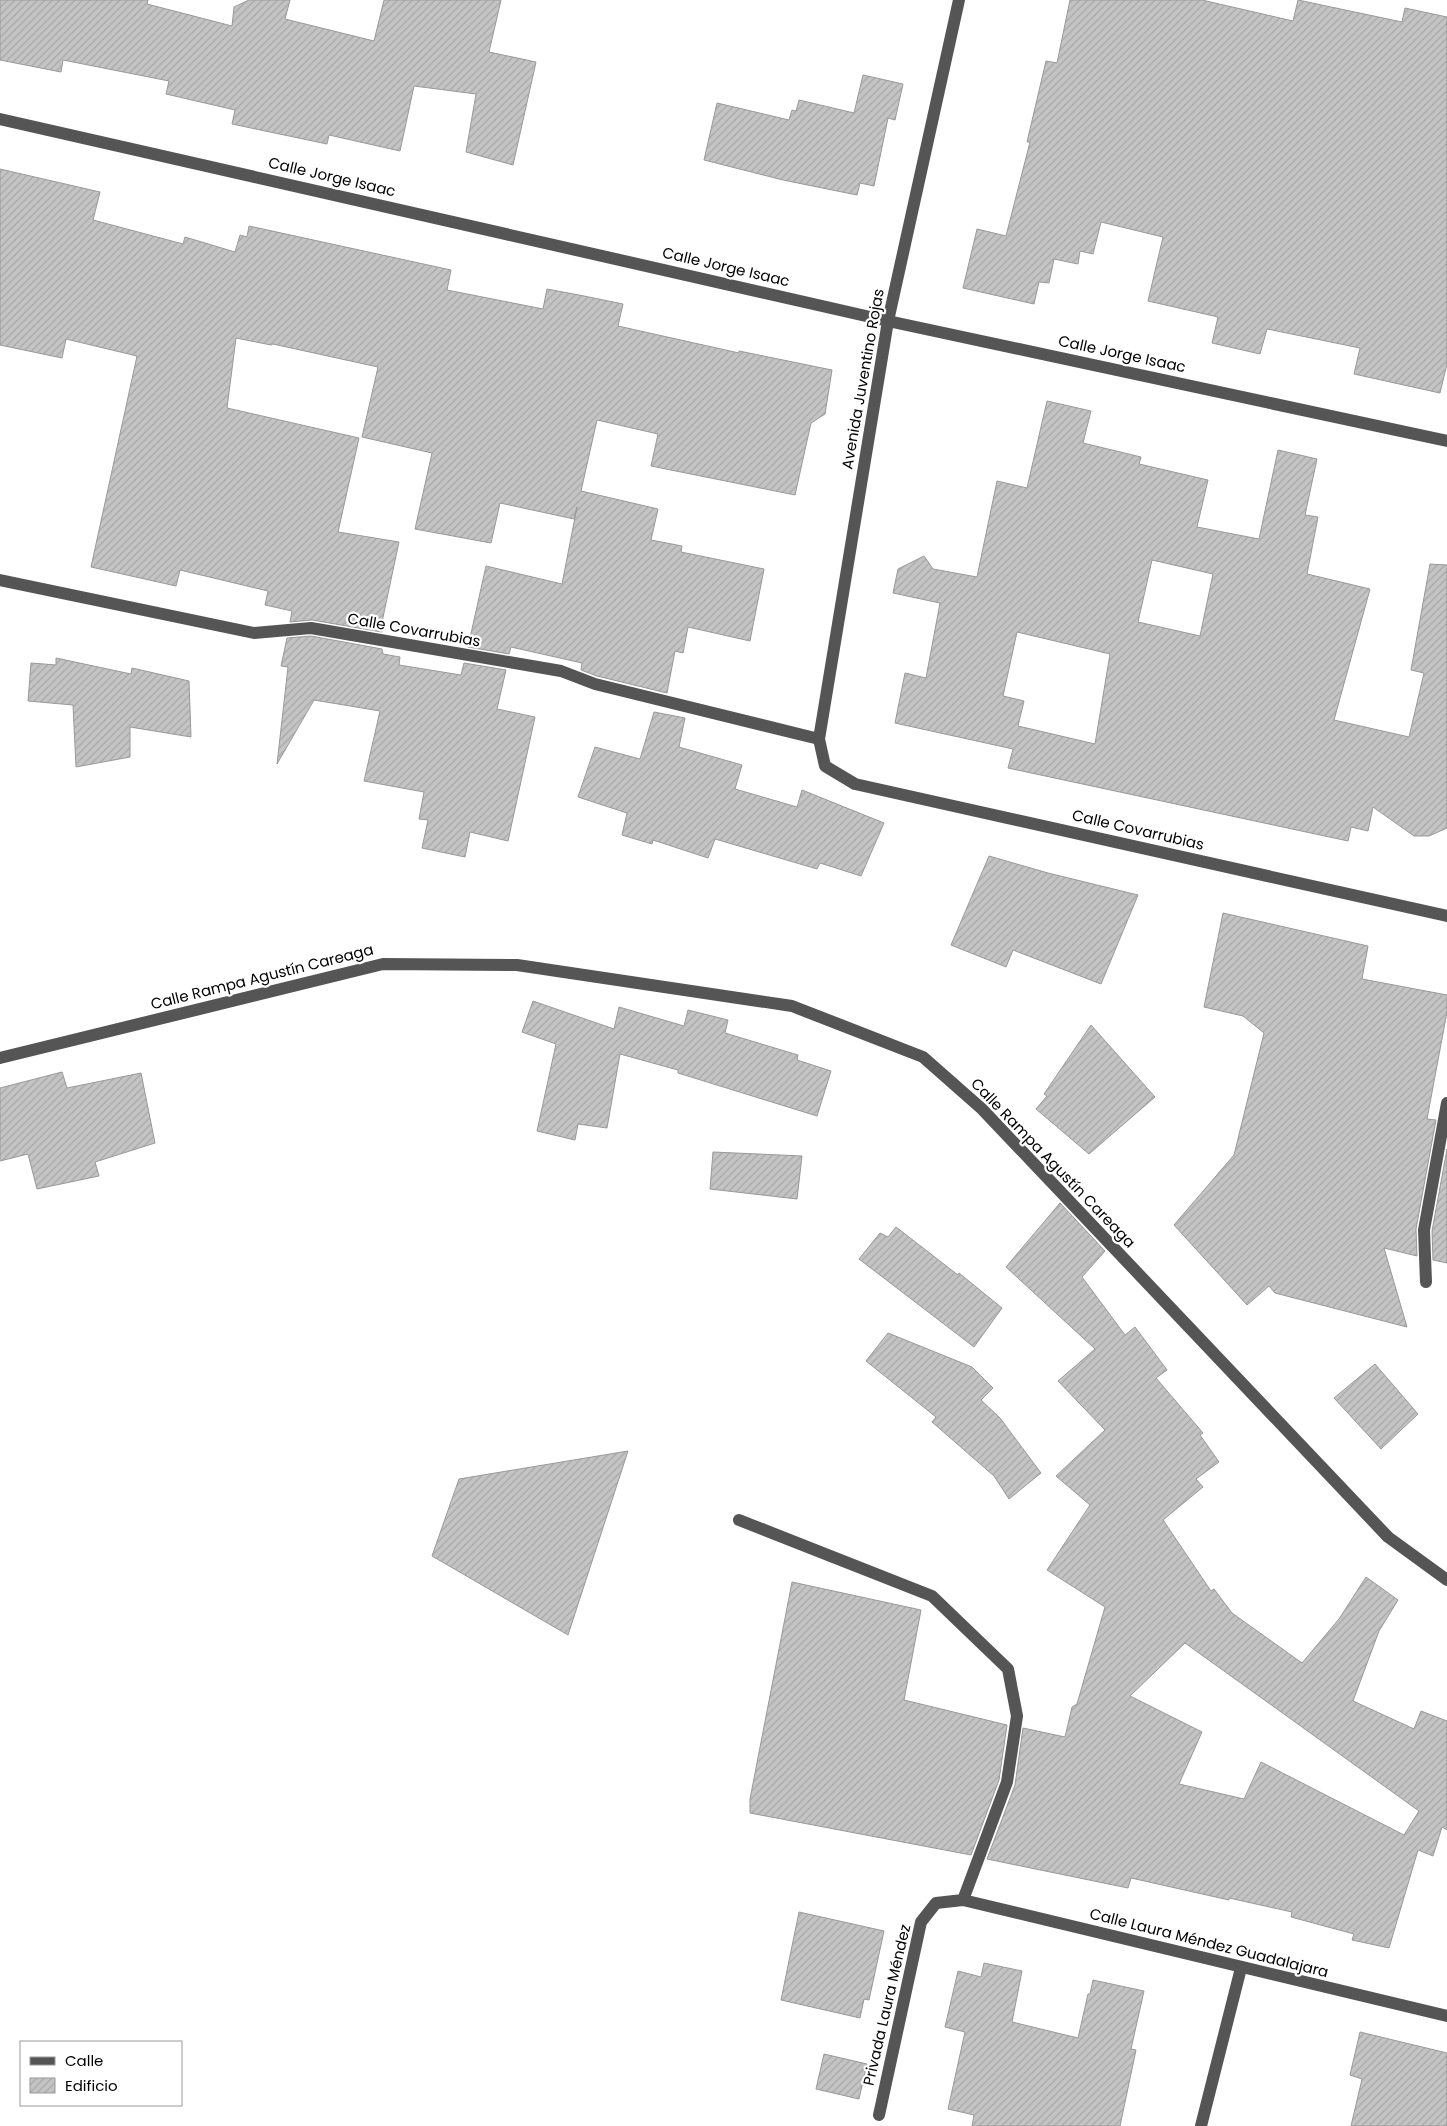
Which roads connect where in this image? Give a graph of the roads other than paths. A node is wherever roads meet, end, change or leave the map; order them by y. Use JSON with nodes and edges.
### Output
{"nodes":[{"id":1,"x":959,"y":0,"type":"edge"},
{"id":2,"x":0,"y":119,"type":"edge"},
{"id":3,"x":888,"y":320,"type":"junction"},
{"id":4,"x":1447,"y":441,"type":"edge"},
{"id":5,"x":0,"y":580,"type":"edge"},
{"id":6,"x":818,"y":739,"type":"junction"},
{"id":7,"x":825,"y":766,"type":"joint"},
{"id":8,"x":1447,"y":916,"type":"edge"},
{"id":9,"x":0,"y":1058,"type":"edge"},
{"id":10,"x":1447,"y":1103,"type":"edge"},
{"id":11,"x":1426,"y":1282,"type":"dead end"},
{"id":12,"x":739,"y":1520,"type":"dead end"},
{"id":13,"x":1447,"y":1580,"type":"edge"},
{"id":14,"x":963,"y":1900,"type":"junction"},
{"id":15,"x":1241,"y":1968,"type":"junction"},
{"id":16,"x":1447,"y":2016,"type":"edge"},
{"id":17,"x":879,"y":2115,"type":"dead end"},
{"id":18,"x":1201,"y":2126,"type":"edge"}],
"edges":[{"from":1,"to":3,"type":"street","name":"Avenida Juventino Rojas"},
{"from":2,"to":3,"type":"street","name":"Calle Jorge Isaac"},
{"from":3,"to":4,"type":"street","name":"Calle Jorge Isaac"},
{"from":3,"to":6,"type":"street","name":"Avenida Juventino Rojas"},
{"from":5,"to":6,"type":"street","name":"Calle Covarrubias"},
{"from":6,"to":7,"type":"street","name":"Avenida Juventino Rojas"},
{"from":7,"to":8,"type":"street","name":"Calle Covarrubias"},
{"from":9,"to":13,"type":"street","name":"Calle Rampa Agustín Careaga"},
{"from":10,"to":11,"type":"street"},
{"from":12,"to":14,"type":"street"},
{"from":14,"to":15,"type":"street","name":"Calle Laura Méndez Guadalajara"},
{"from":14,"to":17,"type":"street","name":"Privada Laura Méndez"},
{"from":15,"to":16,"type":"street","name":"Calle Laura Méndez Guadalajara"},
{"from":15,"to":18,"type":"street"}]}
